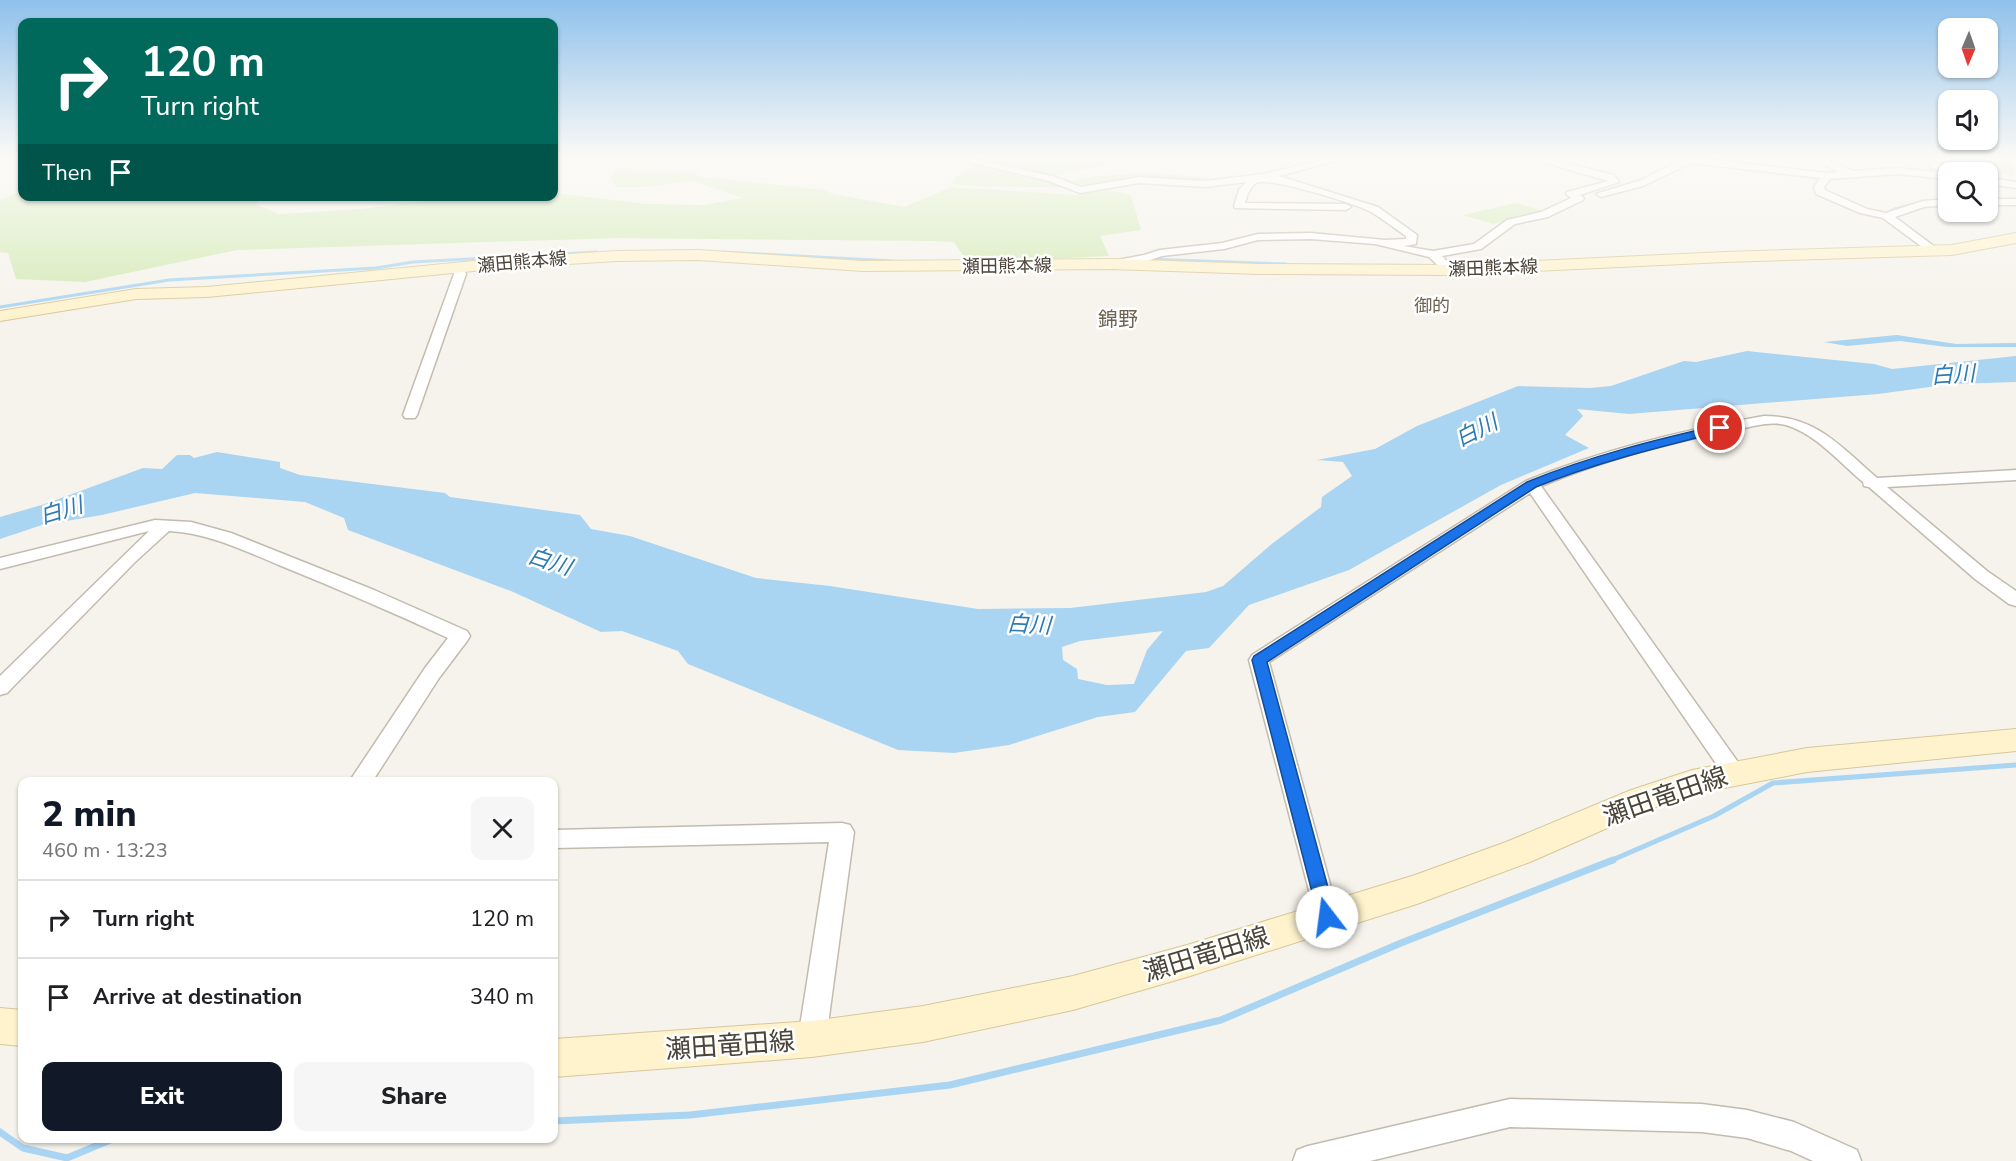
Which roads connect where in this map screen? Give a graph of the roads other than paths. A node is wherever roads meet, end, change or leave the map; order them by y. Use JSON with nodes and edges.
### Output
{"nodes":[{"id":1,"x":1380,"y":213,"type":"edge"},
{"id":2,"x":1548,"y":213,"type":"edge"},
{"id":3,"x":1874,"y":213,"type":"edge"},
{"id":4,"x":1895,"y":213,"type":"edge"},
{"id":5,"x":1887,"y":216,"type":"junction"},
{"id":6,"x":2016,"y":238,"type":"edge"},
{"id":7,"x":1388,"y":243,"type":"junction"},
{"id":8,"x":1934,"y":250,"type":"junction"},
{"id":9,"x":1433,"y":254,"type":"junction"},
{"id":10,"x":1111,"y":264,"type":"junction"},
{"id":11,"x":458,"y":268,"type":"junction"},
{"id":12,"x":1449,"y":270,"type":"junction"},
{"id":13,"x":0,"y":316,"type":"edge"},
{"id":14,"x":410,"y":415,"type":"dead end"},
{"id":15,"x":2016,"y":475,"type":"edge"},
{"id":16,"x":1870,"y":483,"type":"junction"},
{"id":17,"x":1532,"y":484,"type":"junction"},
{"id":18,"x":166,"y":525,"type":"junction"},
{"id":19,"x":0,"y":564,"type":"edge"},
{"id":20,"x":2016,"y":600,"type":"edge"},
{"id":21,"x":0,"y":688,"type":"edge"},
{"id":22,"x":2016,"y":740,"type":"edge"},
{"id":23,"x":1734,"y":772,"type":"junction"},
{"id":24,"x":363,"y":777,"type":"edge"},
{"id":25,"x":558,"y":839,"type":"edge"},
{"id":26,"x":1327,"y":917,"type":"junction"},
{"id":27,"x":0,"y":1026,"type":"edge"},
{"id":28,"x":18,"y":1028,"type":"edge"},
{"id":29,"x":812,"y":1039,"type":"junction"},
{"id":30,"x":558,"y":1058,"type":"edge"},
{"id":31,"x":1308,"y":1161,"type":"edge"},
{"id":32,"x":1846,"y":1161,"type":"edge"}],
"edges":[{"from":1,"to":7,"type":"street"},
{"from":2,"to":9,"type":"street"},
{"from":3,"to":5,"type":"street"},
{"from":4,"to":5,"type":"street"},
{"from":5,"to":8,"type":"street"},
{"from":6,"to":8,"type":"main road","name":"瀬田熊本線"},
{"from":7,"to":9,"type":"street"},
{"from":7,"to":10,"type":"street"},
{"from":8,"to":12,"type":"main road","name":"瀬田熊本線"},
{"from":9,"to":12,"type":"street"},
{"from":10,"to":11,"type":"main road","name":"瀬田熊本線"},
{"from":10,"to":12,"type":"main road","name":"瀬田熊本線"},
{"from":11,"to":13,"type":"main road","name":"瀬田熊本線"},
{"from":11,"to":14,"type":"street"},
{"from":15,"to":16,"type":"street"},
{"from":16,"to":17,"type":"street"},
{"from":16,"to":20,"type":"street"},
{"from":17,"to":23,"type":"street"},
{"from":17,"to":26,"type":"street"},
{"from":18,"to":19,"type":"street"},
{"from":18,"to":21,"type":"street"},
{"from":18,"to":24,"type":"street"},
{"from":22,"to":23,"type":"main road","name":"瀬田竜田線"},
{"from":23,"to":26,"type":"main road","name":"瀬田竜田線"},
{"from":25,"to":29,"type":"street"},
{"from":26,"to":29,"type":"main road","name":"瀬田竜田線"},
{"from":27,"to":28,"type":"main road"},
{"from":29,"to":30,"type":"main road","name":"瀬田竜田線"},
{"from":31,"to":32,"type":"street"}]}
